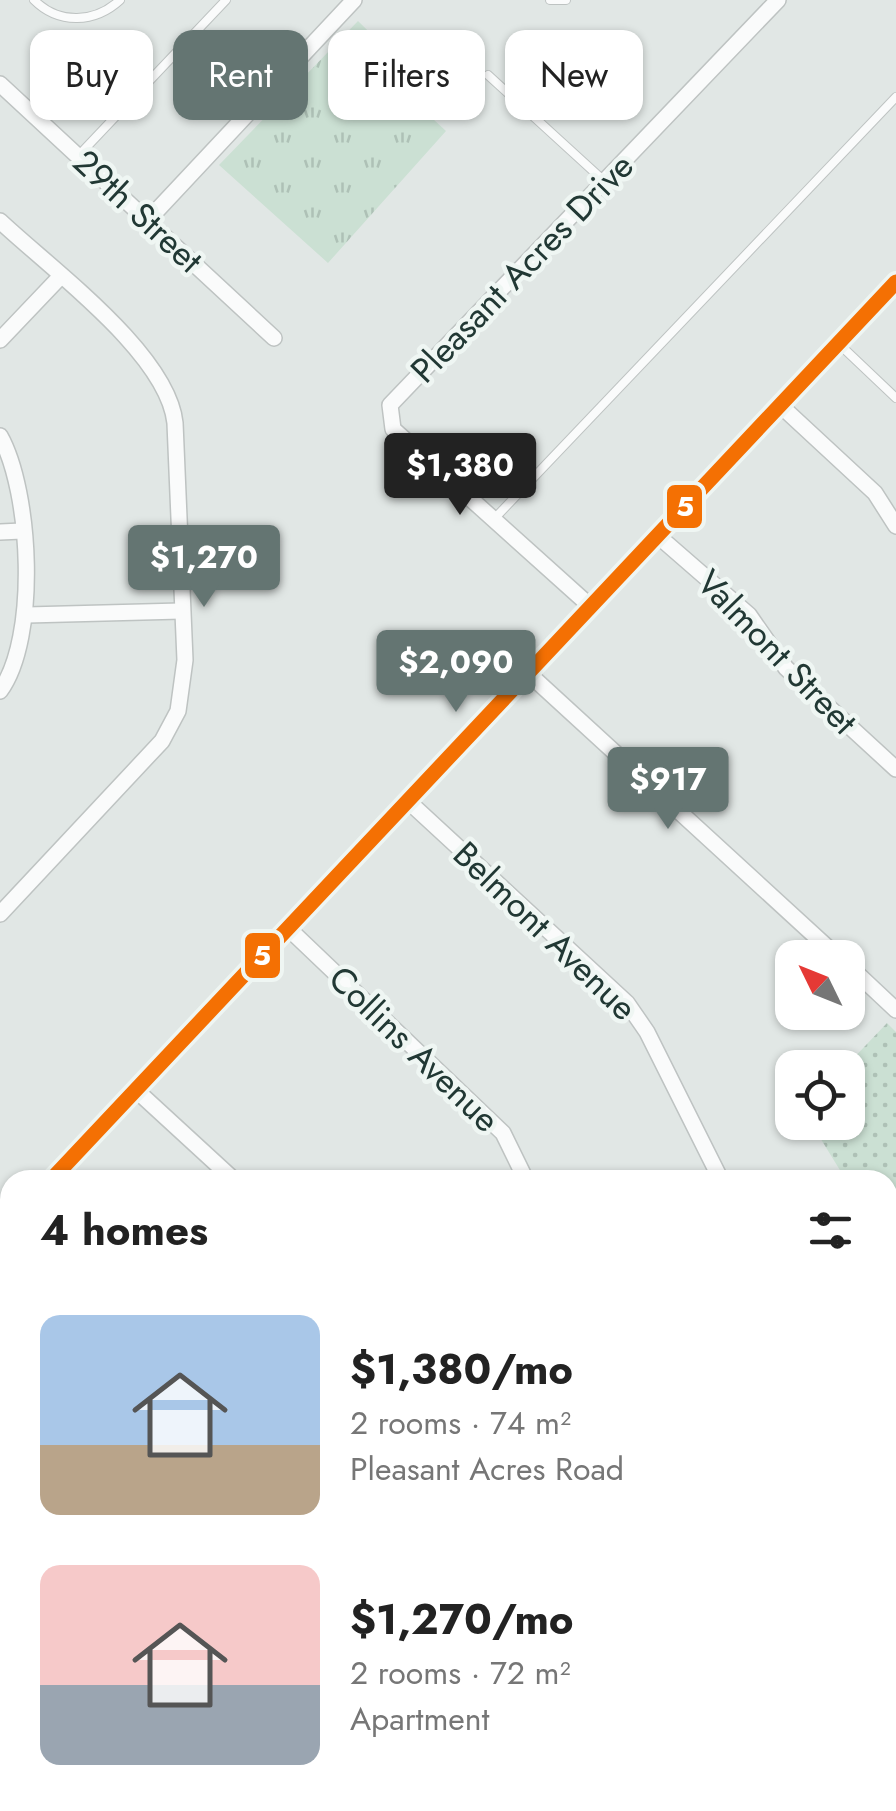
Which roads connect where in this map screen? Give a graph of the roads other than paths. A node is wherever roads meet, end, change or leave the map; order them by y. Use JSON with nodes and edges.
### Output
{"nodes":[{"id":1,"x":34,"y":0,"type":"edge"},
{"id":2,"x":120,"y":0,"type":"edge"},
{"id":3,"x":226,"y":0,"type":"edge"},
{"id":4,"x":354,"y":0,"type":"edge"},
{"id":5,"x":550,"y":0,"type":"edge"},
{"id":6,"x":566,"y":0,"type":"edge"},
{"id":7,"x":778,"y":0,"type":"edge"},
{"id":8,"x":488,"y":76,"type":"dead end"},
{"id":9,"x":0,"y":84,"type":"edge"},
{"id":10,"x":896,"y":97,"type":"edge"},
{"id":11,"x":79,"y":155,"type":"junction"},
{"id":12,"x":605,"y":181,"type":"junction"},
{"id":13,"x":148,"y":220,"type":"junction"},
{"id":14,"x":0,"y":221,"type":"edge"},
{"id":15,"x":60,"y":276,"type":"junction"},
{"id":16,"x":896,"y":282,"type":"edge"},
{"id":17,"x":274,"y":338,"type":"dead end"},
{"id":18,"x":0,"y":340,"type":"edge"},
{"id":19,"x":838,"y":343,"type":"junction"},
{"id":20,"x":896,"y":398,"type":"edge"},
{"id":21,"x":780,"y":405,"type":"junction"},
{"id":22,"x":0,"y":436,"type":"edge"},
{"id":23,"x":494,"y":519,"type":"junction"},
{"id":24,"x":896,"y":526,"type":"edge"},
{"id":25,"x":22,"y":531,"type":"junction"},
{"id":26,"x":0,"y":532,"type":"edge"},
{"id":27,"x":658,"y":535,"type":"junction"},
{"id":28,"x":590,"y":606,"type":"junction"},
{"id":29,"x":181,"y":611,"type":"junction"},
{"id":30,"x":27,"y":615,"type":"junction"},
{"id":31,"x":528,"y":673,"type":"junction"},
{"id":32,"x":0,"y":691,"type":"edge"},
{"id":33,"x":896,"y":768,"type":"edge"},
{"id":34,"x":408,"y":800,"type":"junction"},
{"id":35,"x":0,"y":914,"type":"edge"},
{"id":36,"x":288,"y":928,"type":"junction"},
{"id":37,"x":819,"y":940,"type":"edge"},
{"id":38,"x":865,"y":981,"type":"edge"},
{"id":39,"x":896,"y":1010,"type":"edge"},
{"id":40,"x":136,"y":1090,"type":"junction"},
{"id":41,"x":60,"y":1170,"type":"edge"},
{"id":42,"x":223,"y":1170,"type":"edge"},
{"id":43,"x":521,"y":1170,"type":"edge"},
{"id":44,"x":716,"y":1170,"type":"edge"}],
"edges":[{"from":1,"to":2,"type":"lane"},
{"from":3,"to":11,"type":"lane"},
{"from":4,"to":13,"type":"street"},
{"from":5,"to":6,"type":"lane"},
{"from":7,"to":12,"type":"street","name":"Pleasant Acres Drive"},
{"from":8,"to":12,"type":"lane"},
{"from":9,"to":11,"type":"street","name":"29th Street"},
{"from":10,"to":23,"type":"lane"},
{"from":11,"to":13,"type":"street","name":"29th Street"},
{"from":12,"to":23,"type":"street","name":"Pleasant Acres Drive"},
{"from":13,"to":17,"type":"street","name":"29th Street"},
{"from":14,"to":15,"type":"street"},
{"from":15,"to":18,"type":"street"},
{"from":15,"to":29,"type":"street"},
{"from":16,"to":19,"type":"street"},
{"from":19,"to":20,"type":"lane"},
{"from":19,"to":21,"type":"street"},
{"from":21,"to":24,"type":"street"},
{"from":21,"to":27,"type":"street"},
{"from":22,"to":25,"type":"street"},
{"from":23,"to":28,"type":"street"},
{"from":25,"to":26,"type":"street"},
{"from":25,"to":30,"type":"street"},
{"from":27,"to":28,"type":"street"},
{"from":27,"to":33,"type":"street","name":"Valmont Street"},
{"from":28,"to":31,"type":"street"},
{"from":29,"to":30,"type":"street"},
{"from":29,"to":35,"type":"street"},
{"from":30,"to":32,"type":"street"},
{"from":31,"to":34,"type":"street"},
{"from":31,"to":37,"type":"street"},
{"from":34,"to":36,"type":"street"},
{"from":34,"to":44,"type":"street","name":"Belmont Avenue"},
{"from":36,"to":40,"type":"street"},
{"from":36,"to":43,"type":"street","name":"Collins Avenue"},
{"from":38,"to":39,"type":"street"},
{"from":40,"to":41,"type":"street"},
{"from":40,"to":42,"type":"street"}]}
